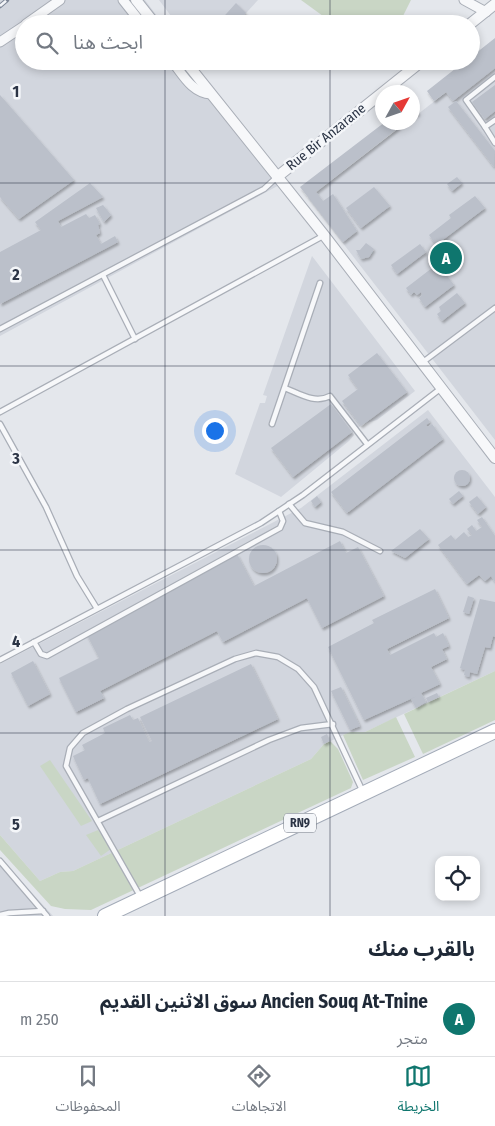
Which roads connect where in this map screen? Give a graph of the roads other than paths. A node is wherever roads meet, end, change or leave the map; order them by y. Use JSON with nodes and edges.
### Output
{"nodes":[{"id":1,"x":60,"y":0,"type":"edge"},
{"id":2,"x":123,"y":0,"type":"edge"},
{"id":3,"x":136,"y":0,"type":"edge"},
{"id":4,"x":464,"y":0,"type":"edge"},
{"id":5,"x":495,"y":4,"type":"edge"},
{"id":6,"x":486,"y":12,"type":"junction"},
{"id":7,"x":39,"y":15,"type":"edge"},
{"id":8,"x":135,"y":15,"type":"edge"},
{"id":9,"x":148,"y":15,"type":"edge"},
{"id":10,"x":480,"y":16,"type":"edge"},
{"id":11,"x":15,"y":32,"type":"edge"},
{"id":12,"x":0,"y":42,"type":"edge"},
{"id":13,"x":179,"y":70,"type":"edge"},
{"id":14,"x":192,"y":70,"type":"edge"},
{"id":15,"x":411,"y":70,"type":"edge"},
{"id":16,"x":495,"y":77,"type":"edge"},
{"id":17,"x":211,"y":94,"type":"junction"},
{"id":18,"x":495,"y":120,"type":"edge"},
{"id":19,"x":485,"y":127,"type":"junction"},
{"id":20,"x":495,"y":143,"type":"edge"},
{"id":21,"x":277,"y":177,"type":"junction"},
{"id":22,"x":324,"y":235,"type":"junction"},
{"id":23,"x":102,"y":275,"type":"junction"},
{"id":24,"x":320,"y":282,"type":"dead end"},
{"id":25,"x":495,"y":308,"type":"edge"},
{"id":26,"x":0,"y":329,"type":"edge"},
{"id":27,"x":135,"y":338,"type":"junction"},
{"id":28,"x":422,"y":363,"type":"junction"},
{"id":29,"x":285,"y":388,"type":"junction"},
{"id":30,"x":440,"y":389,"type":"junction"},
{"id":31,"x":0,"y":412,"type":"edge"},
{"id":32,"x":0,"y":424,"type":"edge"},
{"id":33,"x":272,"y":424,"type":"dead end"},
{"id":34,"x":367,"y":444,"type":"junction"},
{"id":35,"x":495,"y":458,"type":"edge"},
{"id":36,"x":289,"y":504,"type":"junction"},
{"id":37,"x":279,"y":512,"type":"junction"},
{"id":38,"x":380,"y":551,"type":"dead end"},
{"id":39,"x":96,"y":607,"type":"junction"},
{"id":40,"x":34,"y":642,"type":"junction"},
{"id":41,"x":0,"y":660,"type":"edge"},
{"id":42,"x":333,"y":724,"type":"junction"},
{"id":43,"x":495,"y":732,"type":"edge"},
{"id":44,"x":495,"y":742,"type":"edge"},
{"id":45,"x":364,"y":793,"type":"junction"},
{"id":46,"x":98,"y":821,"type":"junction"},
{"id":47,"x":0,"y":861,"type":"edge"},
{"id":48,"x":141,"y":898,"type":"junction"},
{"id":49,"x":43,"y":911,"type":"junction"},
{"id":50,"x":0,"y":915,"type":"edge"},
{"id":51,"x":48,"y":916,"type":"edge"},
{"id":52,"x":105,"y":916,"type":"edge"},
{"id":53,"x":124,"y":916,"type":"edge"}],
"edges":[{"from":1,"to":7,"type":"street"},
{"from":2,"to":8,"type":"street"},
{"from":3,"to":9,"type":"street"},
{"from":4,"to":6,"type":"street"},
{"from":5,"to":6,"type":"street"},
{"from":6,"to":10,"type":"street"},
{"from":11,"to":12,"type":"street"},
{"from":13,"to":17,"type":"street"},
{"from":14,"to":17,"type":"street"},
{"from":15,"to":21,"type":"street","name":"Rue Bir Anzarane"},
{"from":16,"to":19,"type":"lane"},
{"from":17,"to":21,"type":"street"},
{"from":18,"to":19,"type":"lane"},
{"from":19,"to":20,"type":"lane"},
{"from":21,"to":22,"type":"street"},
{"from":21,"to":23,"type":"lane"},
{"from":22,"to":27,"type":"lane"},
{"from":22,"to":28,"type":"street"},
{"from":23,"to":26,"type":"lane"},
{"from":23,"to":27,"type":"lane"},
{"from":24,"to":29,"type":"lane"},
{"from":25,"to":28,"type":"lane"},
{"from":27,"to":31,"type":"lane"},
{"from":28,"to":30,"type":"street"},
{"from":29,"to":33,"type":"lane"},
{"from":29,"to":34,"type":"lane"},
{"from":30,"to":34,"type":"lane"},
{"from":30,"to":35,"type":"street"},
{"from":32,"to":39,"type":"lane"},
{"from":34,"to":36,"type":"lane"},
{"from":36,"to":37,"type":"lane"},
{"from":36,"to":38,"type":"lane"},
{"from":37,"to":39,"type":"lane"},
{"from":37,"to":40,"type":"lane"},
{"from":39,"to":40,"type":"lane"},
{"from":40,"to":41,"type":"lane"},
{"from":42,"to":45,"type":"lane"},
{"from":42,"to":46,"type":"lane"},
{"from":42,"to":46,"type":"lane"},
{"from":43,"to":45,"type":"main road","number":"RN9"},
{"from":44,"to":53,"type":"main road","number":"RN9"},
{"from":45,"to":48,"type":"main road","number":"RN9"},
{"from":46,"to":48,"type":"lane"},
{"from":47,"to":49,"type":"lane"},
{"from":48,"to":52,"type":"main road","number":"RN9"},
{"from":49,"to":50,"type":"lane"},
{"from":49,"to":51,"type":"lane"}]}
